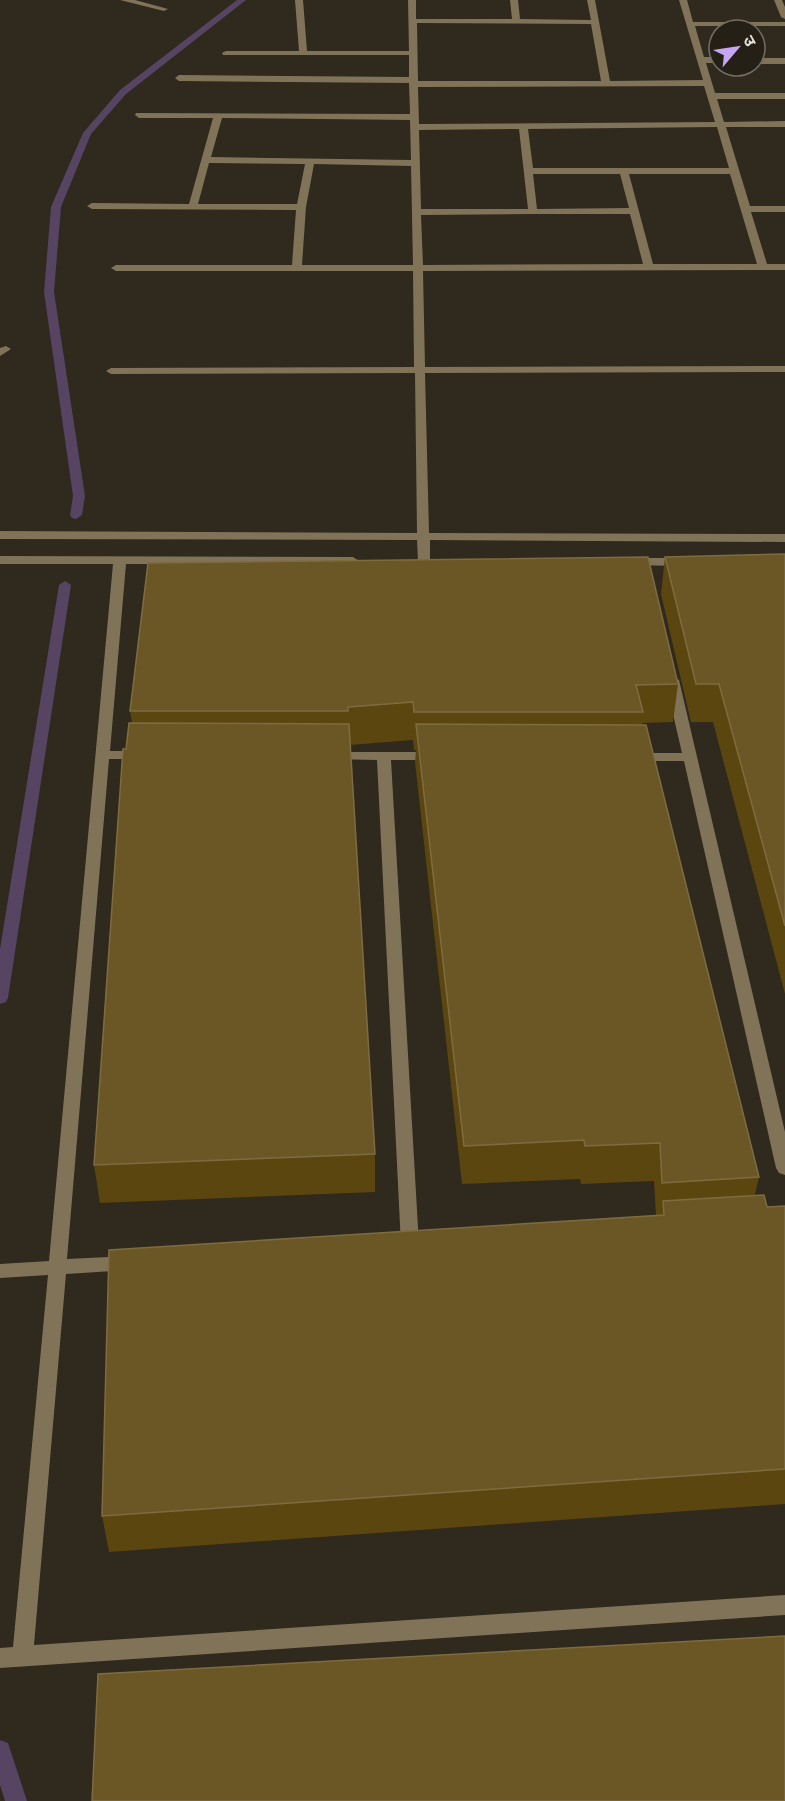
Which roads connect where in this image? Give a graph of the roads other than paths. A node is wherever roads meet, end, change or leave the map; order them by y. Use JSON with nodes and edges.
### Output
{"nodes":[{"id":1,"x":124,"y":0,"type":"edge"},
{"id":2,"x":299,"y":0,"type":"edge"},
{"id":3,"x":412,"y":0,"type":"edge"},
{"id":4,"x":514,"y":0,"type":"edge"},
{"id":5,"x":591,"y":0,"type":"edge"},
{"id":6,"x":683,"y":0,"type":"edge"},
{"id":7,"x":778,"y":0,"type":"edge"},
{"id":8,"x":164,"y":9,"type":"dead end"},
{"id":9,"x":785,"y":17,"type":"edge"},
{"id":10,"x":413,"y":21,"type":"junction"},
{"id":11,"x":516,"y":21,"type":"junction"},
{"id":12,"x":595,"y":22,"type":"junction"},
{"id":13,"x":690,"y":24,"type":"junction"},
{"id":14,"x":785,"y":24,"type":"edge"},
{"id":15,"x":226,"y":52,"type":"dead end"},
{"id":16,"x":303,"y":52,"type":"junction"},
{"id":17,"x":413,"y":53,"type":"junction"},
{"id":18,"x":701,"y":60,"type":"junction"},
{"id":19,"x":707,"y":60,"type":"edge"},
{"id":20,"x":767,"y":61,"type":"edge"},
{"id":21,"x":785,"y":61,"type":"edge"},
{"id":22,"x":179,"y":78,"type":"dead end"},
{"id":23,"x":414,"y":82,"type":"junction"},
{"id":24,"x":606,"y":83,"type":"junction"},
{"id":25,"x":708,"y":83,"type":"junction"},
{"id":26,"x":712,"y":96,"type":"junction"},
{"id":27,"x":785,"y":96,"type":"edge"},
{"id":28,"x":140,"y":115,"type":"dead end"},
{"id":29,"x":218,"y":116,"type":"junction"},
{"id":30,"x":415,"y":122,"type":"junction"},
{"id":31,"x":720,"y":124,"type":"junction"},
{"id":32,"x":785,"y":124,"type":"edge"},
{"id":33,"x":523,"y":126,"type":"junction"},
{"id":34,"x":206,"y":160,"type":"junction"},
{"id":35,"x":310,"y":161,"type":"junction"},
{"id":36,"x":417,"y":163,"type":"junction"},
{"id":37,"x":528,"y":171,"type":"junction"},
{"id":38,"x":624,"y":171,"type":"junction"},
{"id":39,"x":734,"y":171,"type":"junction"},
{"id":40,"x":193,"y":205,"type":"junction"},
{"id":41,"x":92,"y":206,"type":"dead end"},
{"id":42,"x":301,"y":207,"type":"junction"},
{"id":43,"x":746,"y":209,"type":"junction"},
{"id":44,"x":785,"y":209,"type":"edge"},
{"id":45,"x":635,"y":211,"type":"junction"},
{"id":46,"x":417,"y":212,"type":"junction"},
{"id":47,"x":533,"y":212,"type":"junction"},
{"id":48,"x":418,"y":267,"type":"junction"},
{"id":49,"x":649,"y":267,"type":"junction"},
{"id":50,"x":763,"y":267,"type":"junction"},
{"id":51,"x":785,"y":267,"type":"edge"},
{"id":52,"x":116,"y":268,"type":"dead end"},
{"id":53,"x":297,"y":268,"type":"junction"},
{"id":54,"x":785,"y":369,"type":"edge"},
{"id":55,"x":420,"y":370,"type":"junction"},
{"id":56,"x":111,"y":371,"type":"dead end"},
{"id":57,"x":0,"y":535,"type":"edge"},
{"id":58,"x":424,"y":537,"type":"junction"},
{"id":59,"x":785,"y":538,"type":"edge"},
{"id":60,"x":0,"y":560,"type":"edge"},
{"id":61,"x":120,"y":560,"type":"junction"},
{"id":62,"x":366,"y":561,"type":"edge"},
{"id":63,"x":424,"y":561,"type":"edge"},
{"id":64,"x":621,"y":561,"type":"edge"},
{"id":65,"x":697,"y":562,"type":"edge"},
{"id":66,"x":668,"y":665,"type":"edge"},
{"id":67,"x":103,"y":755,"type":"junction"},
{"id":68,"x":150,"y":755,"type":"edge"},
{"id":69,"x":314,"y":756,"type":"edge"},
{"id":70,"x":384,"y":756,"type":"junction"},
{"id":71,"x":455,"y":756,"type":"edge"},
{"id":72,"x":619,"y":757,"type":"edge"},
{"id":73,"x":690,"y":757,"type":"junction"},
{"id":74,"x":785,"y":1168,"type":"edge"},
{"id":75,"x":387,"y":1247,"type":"edge"},
{"id":76,"x":151,"y":1262,"type":"edge"},
{"id":77,"x":57,"y":1268,"type":"junction"},
{"id":78,"x":0,"y":1271,"type":"edge"},
{"id":79,"x":785,"y":1605,"type":"edge"},
{"id":80,"x":23,"y":1657,"type":"junction"},
{"id":81,"x":0,"y":1658,"type":"edge"}],
"edges":[{"from":1,"to":8,"type":"street"},
{"from":2,"to":16,"type":"street"},
{"from":3,"to":10,"type":"street"},
{"from":4,"to":11,"type":"street"},
{"from":5,"to":12,"type":"street"},
{"from":6,"to":13,"type":"street"},
{"from":7,"to":9,"type":"street"},
{"from":10,"to":11,"type":"street"},
{"from":10,"to":17,"type":"street"},
{"from":11,"to":12,"type":"street"},
{"from":12,"to":24,"type":"street"},
{"from":13,"to":14,"type":"street"},
{"from":13,"to":18,"type":"street"},
{"from":15,"to":16,"type":"street"},
{"from":16,"to":17,"type":"street"},
{"from":17,"to":23,"type":"street"},
{"from":18,"to":19,"type":"street"},
{"from":18,"to":25,"type":"street"},
{"from":20,"to":21,"type":"street"},
{"from":22,"to":23,"type":"street"},
{"from":23,"to":24,"type":"street"},
{"from":23,"to":30,"type":"street"},
{"from":24,"to":25,"type":"street"},
{"from":25,"to":26,"type":"street"},
{"from":26,"to":27,"type":"street"},
{"from":26,"to":31,"type":"street"},
{"from":28,"to":29,"type":"street"},
{"from":29,"to":30,"type":"street"},
{"from":29,"to":34,"type":"street"},
{"from":30,"to":33,"type":"street"},
{"from":30,"to":36,"type":"street"},
{"from":31,"to":32,"type":"street"},
{"from":31,"to":33,"type":"street"},
{"from":31,"to":39,"type":"street"},
{"from":33,"to":37,"type":"street"},
{"from":34,"to":35,"type":"street"},
{"from":34,"to":40,"type":"street"},
{"from":35,"to":36,"type":"street"},
{"from":35,"to":42,"type":"street"},
{"from":36,"to":46,"type":"street"},
{"from":37,"to":38,"type":"street"},
{"from":37,"to":47,"type":"street"},
{"from":38,"to":39,"type":"street"},
{"from":38,"to":45,"type":"street"},
{"from":39,"to":43,"type":"street"},
{"from":40,"to":41,"type":"street"},
{"from":40,"to":42,"type":"street"},
{"from":42,"to":53,"type":"street"},
{"from":43,"to":44,"type":"street"},
{"from":43,"to":50,"type":"street"},
{"from":45,"to":47,"type":"street"},
{"from":45,"to":49,"type":"street"},
{"from":46,"to":47,"type":"street"},
{"from":46,"to":48,"type":"street"},
{"from":48,"to":49,"type":"street"},
{"from":48,"to":53,"type":"street"},
{"from":48,"to":55,"type":"street"},
{"from":49,"to":50,"type":"street"},
{"from":50,"to":51,"type":"street"},
{"from":52,"to":53,"type":"street"},
{"from":54,"to":55,"type":"street"},
{"from":55,"to":56,"type":"street"},
{"from":55,"to":58,"type":"street"},
{"from":57,"to":58,"type":"street"},
{"from":58,"to":59,"type":"street"},
{"from":58,"to":63,"type":"street"},
{"from":60,"to":61,"type":"street"},
{"from":61,"to":62,"type":"street"},
{"from":61,"to":67,"type":"street"},
{"from":64,"to":65,"type":"street"},
{"from":66,"to":73,"type":"street"},
{"from":67,"to":68,"type":"street"},
{"from":67,"to":77,"type":"street"},
{"from":69,"to":70,"type":"street"},
{"from":70,"to":71,"type":"street"},
{"from":70,"to":75,"type":"street"},
{"from":72,"to":73,"type":"street"},
{"from":73,"to":74,"type":"street"},
{"from":76,"to":77,"type":"street"},
{"from":77,"to":78,"type":"street"},
{"from":77,"to":80,"type":"street"},
{"from":79,"to":80,"type":"street"},
{"from":80,"to":81,"type":"street"}]}
